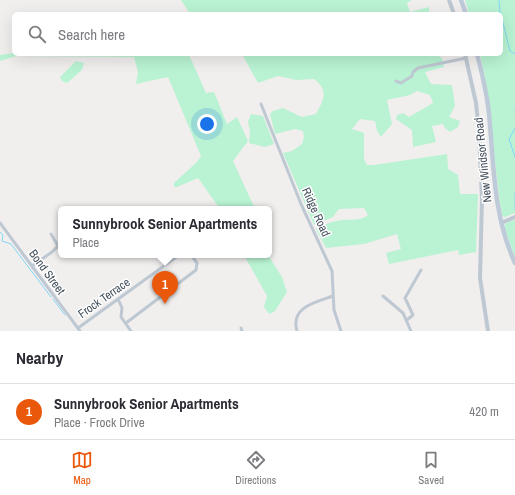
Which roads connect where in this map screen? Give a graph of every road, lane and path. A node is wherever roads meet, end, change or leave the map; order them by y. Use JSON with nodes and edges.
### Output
{"nodes":[{"id":1,"x":449,"y":0,"type":"edge"},
{"id":2,"x":461,"y":0,"type":"edge"},
{"id":3,"x":453,"y":12,"type":"edge"},
{"id":4,"x":465,"y":12,"type":"edge"},
{"id":5,"x":465,"y":56,"type":"edge"},
{"id":6,"x":477,"y":56,"type":"edge"},
{"id":7,"x":396,"y":81,"type":"dead end"},
{"id":8,"x":261,"y":104,"type":"dead end"},
{"id":9,"x":515,"y":217,"type":"edge"},
{"id":10,"x":0,"y":223,"type":"edge"},
{"id":11,"x":501,"y":223,"type":"junction"},
{"id":12,"x":51,"y":234,"type":"dead end"},
{"id":13,"x":175,"y":258,"type":"edge"},
{"id":14,"x":193,"y":258,"type":"edge"},
{"id":15,"x":515,"y":263,"type":"edge"},
{"id":16,"x":32,"y":266,"type":"junction"},
{"id":17,"x":421,"y":270,"type":"dead end"},
{"id":18,"x":333,"y":296,"type":"junction"},
{"id":19,"x":383,"y":296,"type":"dead end"},
{"id":20,"x":118,"y":299,"type":"junction"},
{"id":21,"x":407,"y":320,"type":"junction"},
{"id":22,"x":126,"y":323,"type":"junction"},
{"id":23,"x":78,"y":328,"type":"junction"},
{"id":24,"x":80,"y":331,"type":"edge"},
{"id":25,"x":131,"y":331,"type":"edge"},
{"id":26,"x":297,"y":331,"type":"edge"},
{"id":27,"x":341,"y":331,"type":"edge"},
{"id":28,"x":411,"y":331,"type":"edge"},
{"id":29,"x":488,"y":331,"type":"edge"}],
"edges":[{"from":1,"to":3,"type":"street"},
{"from":2,"to":4,"type":"main road"},
{"from":5,"to":7,"type":"street"},
{"from":5,"to":29,"type":"street"},
{"from":6,"to":11,"type":"main road","name":"New Windsor Road"},
{"from":8,"to":18,"type":"street","name":"Ridge Road"},
{"from":9,"to":11,"type":"street"},
{"from":10,"to":16,"type":"street","name":"Bond Street"},
{"from":11,"to":15,"type":"main road","name":"New Windsor Road"},
{"from":12,"to":16,"type":"street"},
{"from":13,"to":20,"type":"street","name":"Frock Terrace"},
{"from":14,"to":22,"type":"street"},
{"from":16,"to":23,"type":"street","name":"Bond Street"},
{"from":17,"to":21,"type":"street"},
{"from":18,"to":26,"type":"street"},
{"from":18,"to":27,"type":"street","name":"Ridge Road"},
{"from":19,"to":21,"type":"street"},
{"from":20,"to":22,"type":"street"},
{"from":20,"to":23,"type":"street","name":"Frock Terrace"},
{"from":21,"to":28,"type":"street"},
{"from":22,"to":25,"type":"street"},
{"from":23,"to":24,"type":"street","name":"Bond Street"}]}
